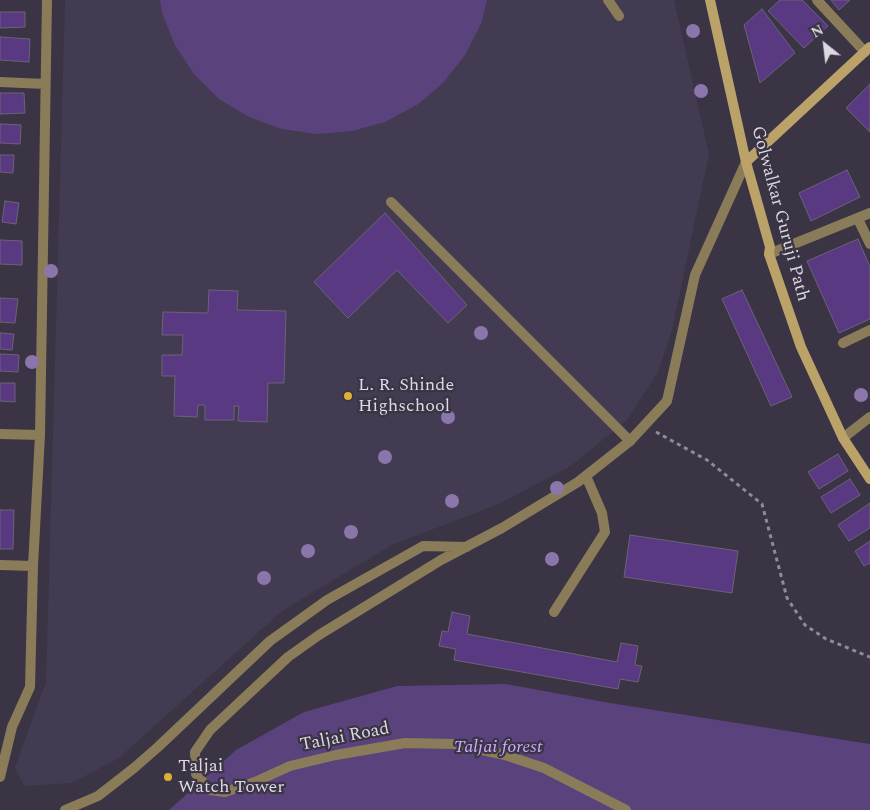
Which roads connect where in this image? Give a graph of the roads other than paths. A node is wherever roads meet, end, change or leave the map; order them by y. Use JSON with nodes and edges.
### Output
{"nodes":[{"id":1,"x":47,"y":0,"type":"edge"},
{"id":2,"x":608,"y":0,"type":"edge"},
{"id":3,"x":710,"y":0,"type":"edge"},
{"id":4,"x":817,"y":0,"type":"edge"},
{"id":5,"x":619,"y":16,"type":"dead end"},
{"id":6,"x":867,"y":50,"type":"edge"},
{"id":7,"x":0,"y":82,"type":"edge"},
{"id":8,"x":45,"y":84,"type":"junction"},
{"id":9,"x":746,"y":162,"type":"junction"},
{"id":10,"x":391,"y":202,"type":"dead end"},
{"id":11,"x":870,"y":213,"type":"edge"},
{"id":12,"x":858,"y":219,"type":"junction"},
{"id":13,"x":870,"y":244,"type":"edge"},
{"id":14,"x":769,"y":254,"type":"junction"},
{"id":15,"x":870,"y":330,"type":"edge"},
{"id":16,"x":843,"y":342,"type":"dead end"},
{"id":17,"x":870,"y":418,"type":"edge"},
{"id":18,"x":0,"y":434,"type":"edge"},
{"id":19,"x":40,"y":435,"type":"junction"},
{"id":20,"x":843,"y":438,"type":"junction"},
{"id":21,"x":630,"y":441,"type":"junction"},
{"id":22,"x":586,"y":476,"type":"junction"},
{"id":23,"x":870,"y":480,"type":"edge"},
{"id":24,"x":468,"y":547,"type":"junction"},
{"id":25,"x":0,"y":565,"type":"edge"},
{"id":26,"x":33,"y":566,"type":"junction"},
{"id":27,"x":554,"y":612,"type":"dead end"},
{"id":28,"x":0,"y":777,"type":"edge"},
{"id":29,"x":65,"y":810,"type":"edge"},
{"id":30,"x":626,"y":810,"type":"edge"}],
"edges":[{"from":1,"to":8,"type":"street"},
{"from":2,"to":5,"type":"street"},
{"from":3,"to":9,"type":"street","name":"Golwalkar Guruji Path"},
{"from":4,"to":6,"type":"street"},
{"from":6,"to":9,"type":"street"},
{"from":7,"to":8,"type":"street"},
{"from":8,"to":19,"type":"street"},
{"from":9,"to":14,"type":"street","name":"Golwalkar Guruji Path"},
{"from":9,"to":21,"type":"street","name":"Taljai Road"},
{"from":10,"to":21,"type":"street"},
{"from":11,"to":12,"type":"street"},
{"from":12,"to":13,"type":"street"},
{"from":12,"to":14,"type":"street"},
{"from":14,"to":20,"type":"street","name":"Golwalkar Guruji Path"},
{"from":15,"to":16,"type":"street"},
{"from":17,"to":20,"type":"street"},
{"from":18,"to":19,"type":"street"},
{"from":19,"to":26,"type":"street"},
{"from":20,"to":23,"type":"street","name":"Golwalkar Guruji Path"},
{"from":21,"to":22,"type":"street","name":"Taljai Road"},
{"from":22,"to":24,"type":"street","name":"Taljai Road"},
{"from":22,"to":27,"type":"street"},
{"from":24,"to":29,"type":"street"},
{"from":24,"to":30,"type":"street","name":"Taljai Road"},
{"from":25,"to":26,"type":"street"},
{"from":26,"to":28,"type":"street"}]}
